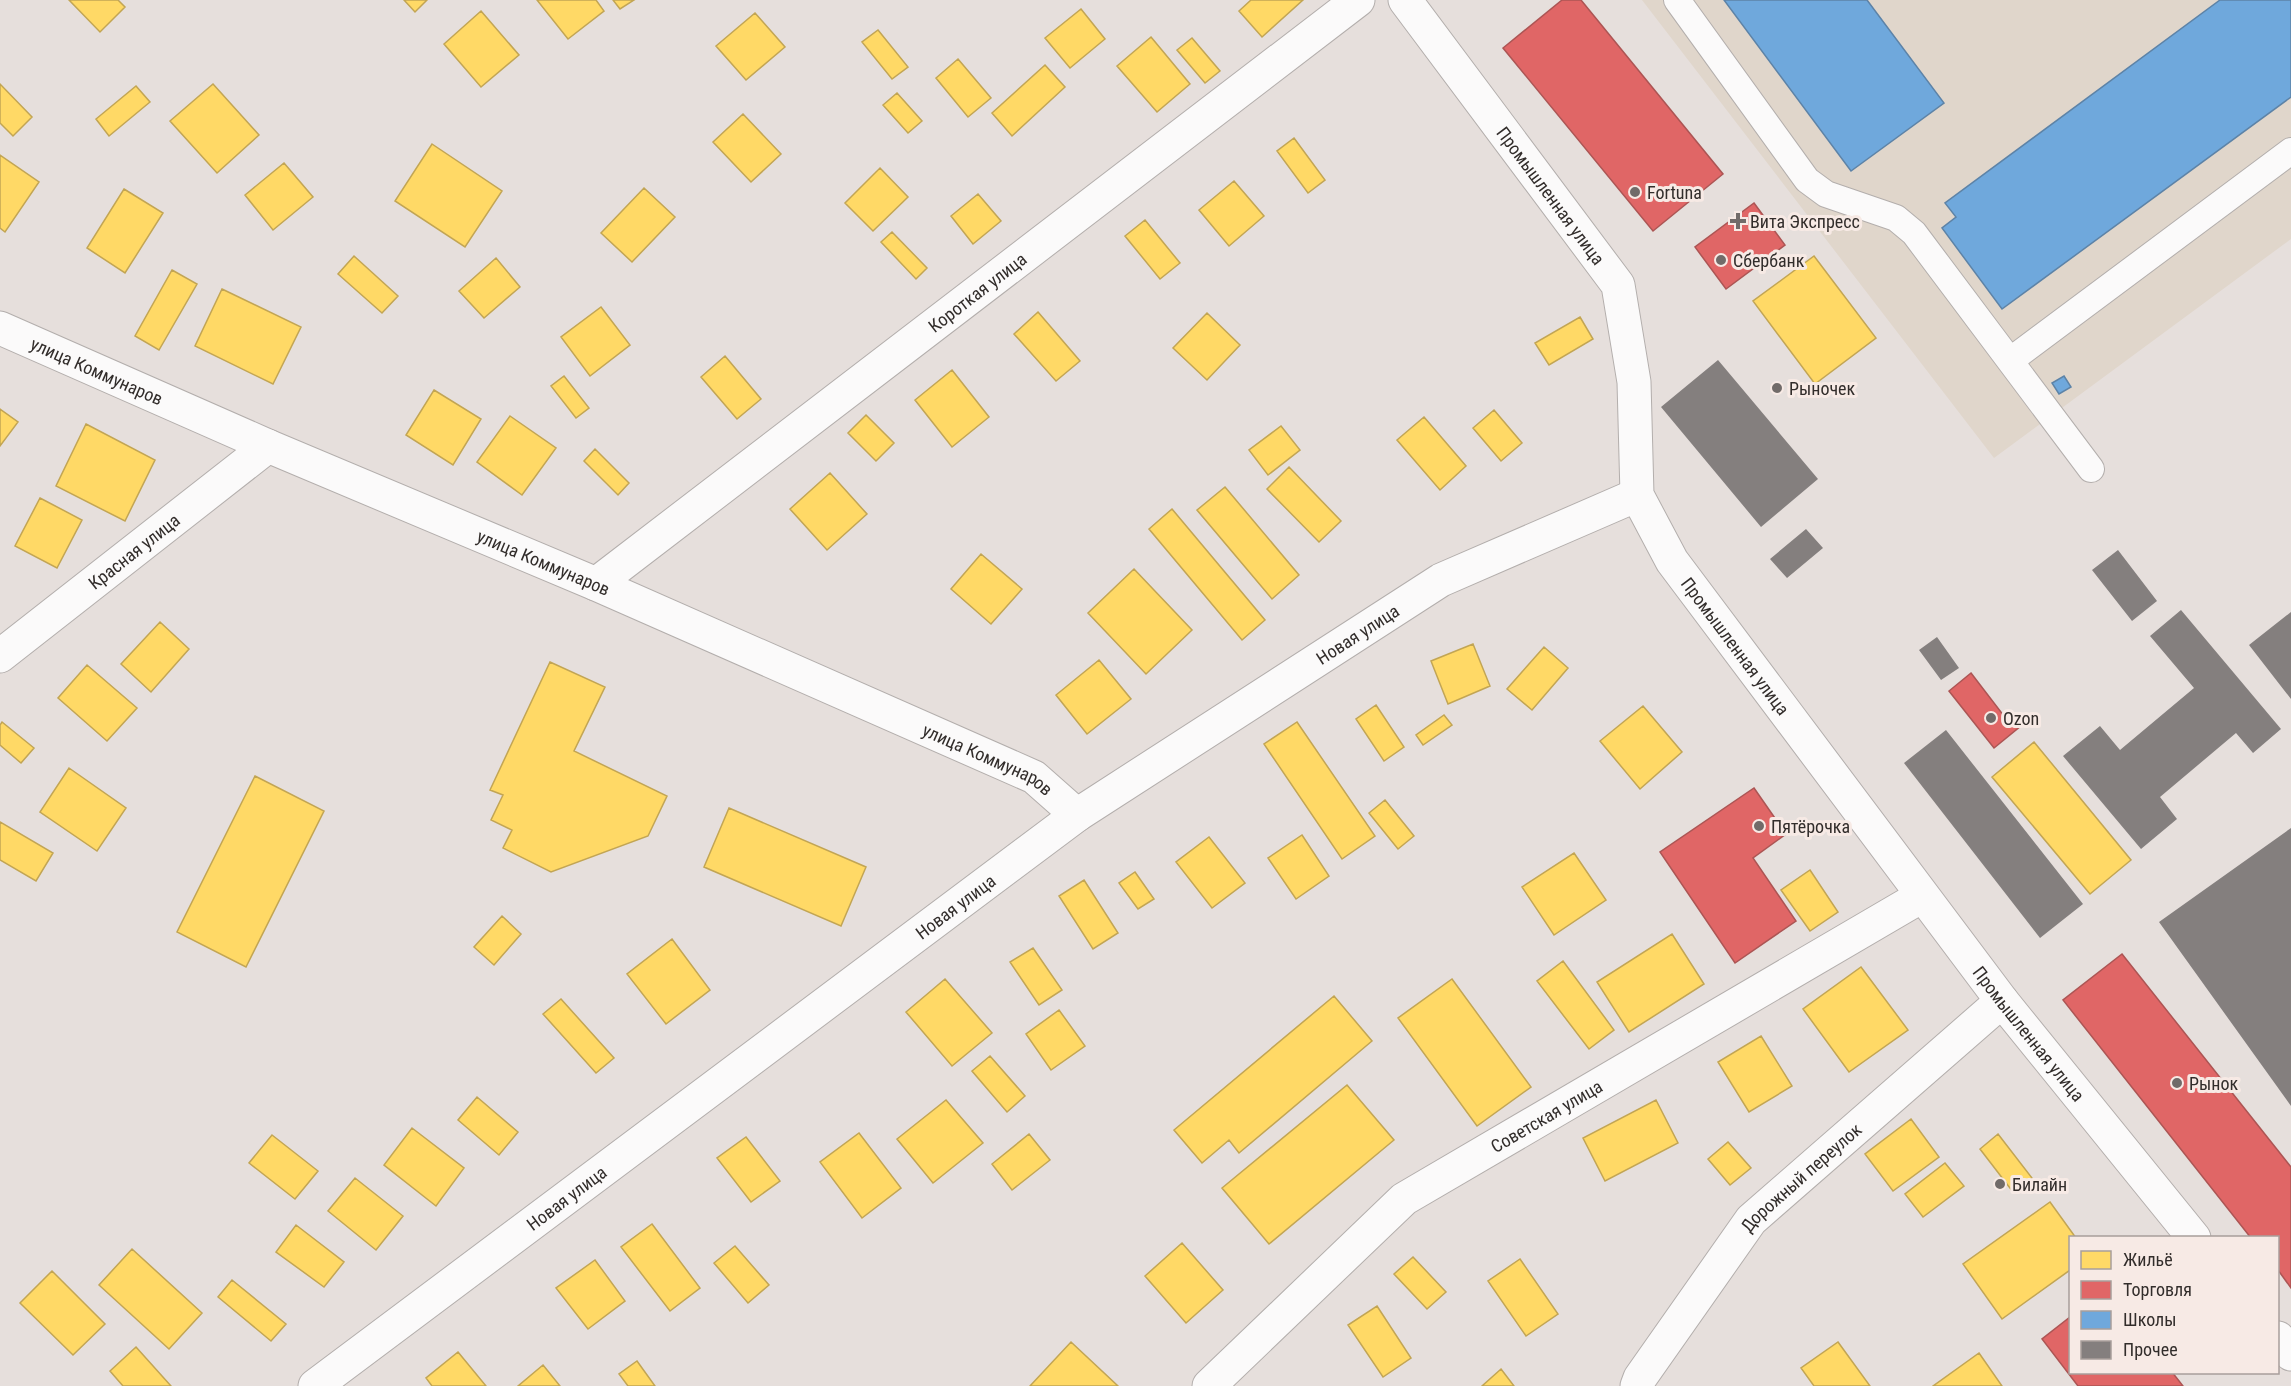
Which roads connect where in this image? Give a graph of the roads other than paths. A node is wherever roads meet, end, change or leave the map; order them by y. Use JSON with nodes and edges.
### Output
{"nodes":[{"id":1,"x":1358,"y":0,"type":"edge"},
{"id":2,"x":1405,"y":0,"type":"edge"},
{"id":3,"x":1677,"y":0,"type":"edge"},
{"id":4,"x":2291,"y":151,"type":"edge"},
{"id":5,"x":0,"y":328,"type":"edge"},
{"id":6,"x":2011,"y":360,"type":"junction"},
{"id":7,"x":267,"y":446,"type":"junction"},
{"id":8,"x":2091,"y":469,"type":"dead end"},
{"id":9,"x":1637,"y":495,"type":"junction"},
{"id":10,"x":596,"y":584,"type":"junction"},
{"id":11,"x":0,"y":656,"type":"edge"},
{"id":12,"x":1077,"y":815,"type":"junction"},
{"id":13,"x":1922,"y":896,"type":"junction"},
{"id":14,"x":2002,"y":1001,"type":"junction"},
{"id":15,"x":2192,"y":1236,"type":"edge"},
{"id":16,"x":2279,"y":1340,"type":"edge"},
{"id":17,"x":2291,"y":1354,"type":"edge"},
{"id":18,"x":315,"y":1386,"type":"edge"},
{"id":19,"x":1209,"y":1386,"type":"edge"},
{"id":20,"x":1637,"y":1386,"type":"edge"}],
"edges":[{"from":1,"to":10,"type":"street","name":"Короткая улица"},
{"from":2,"to":9,"type":"street","name":"Промышленная улица"},
{"from":3,"to":6,"type":"lane"},
{"from":4,"to":6,"type":"lane"},
{"from":5,"to":7,"type":"street","name":"улица Коммунаров"},
{"from":6,"to":8,"type":"lane"},
{"from":7,"to":10,"type":"street","name":"улица Коммунаров"},
{"from":7,"to":11,"type":"street","name":"Красная улица"},
{"from":9,"to":12,"type":"street","name":"Новая улица"},
{"from":9,"to":13,"type":"street","name":"Промышленная улица"},
{"from":10,"to":12,"type":"street","name":"улица Коммунаров"},
{"from":12,"to":18,"type":"street","name":"Новая улица"},
{"from":13,"to":14,"type":"street","name":"Промышленная улица"},
{"from":13,"to":19,"type":"street","name":"Советская улица"},
{"from":14,"to":15,"type":"street","name":"Промышленная улица"},
{"from":14,"to":20,"type":"street","name":"Дорожный переулок"},
{"from":16,"to":17,"type":"street"}]}
